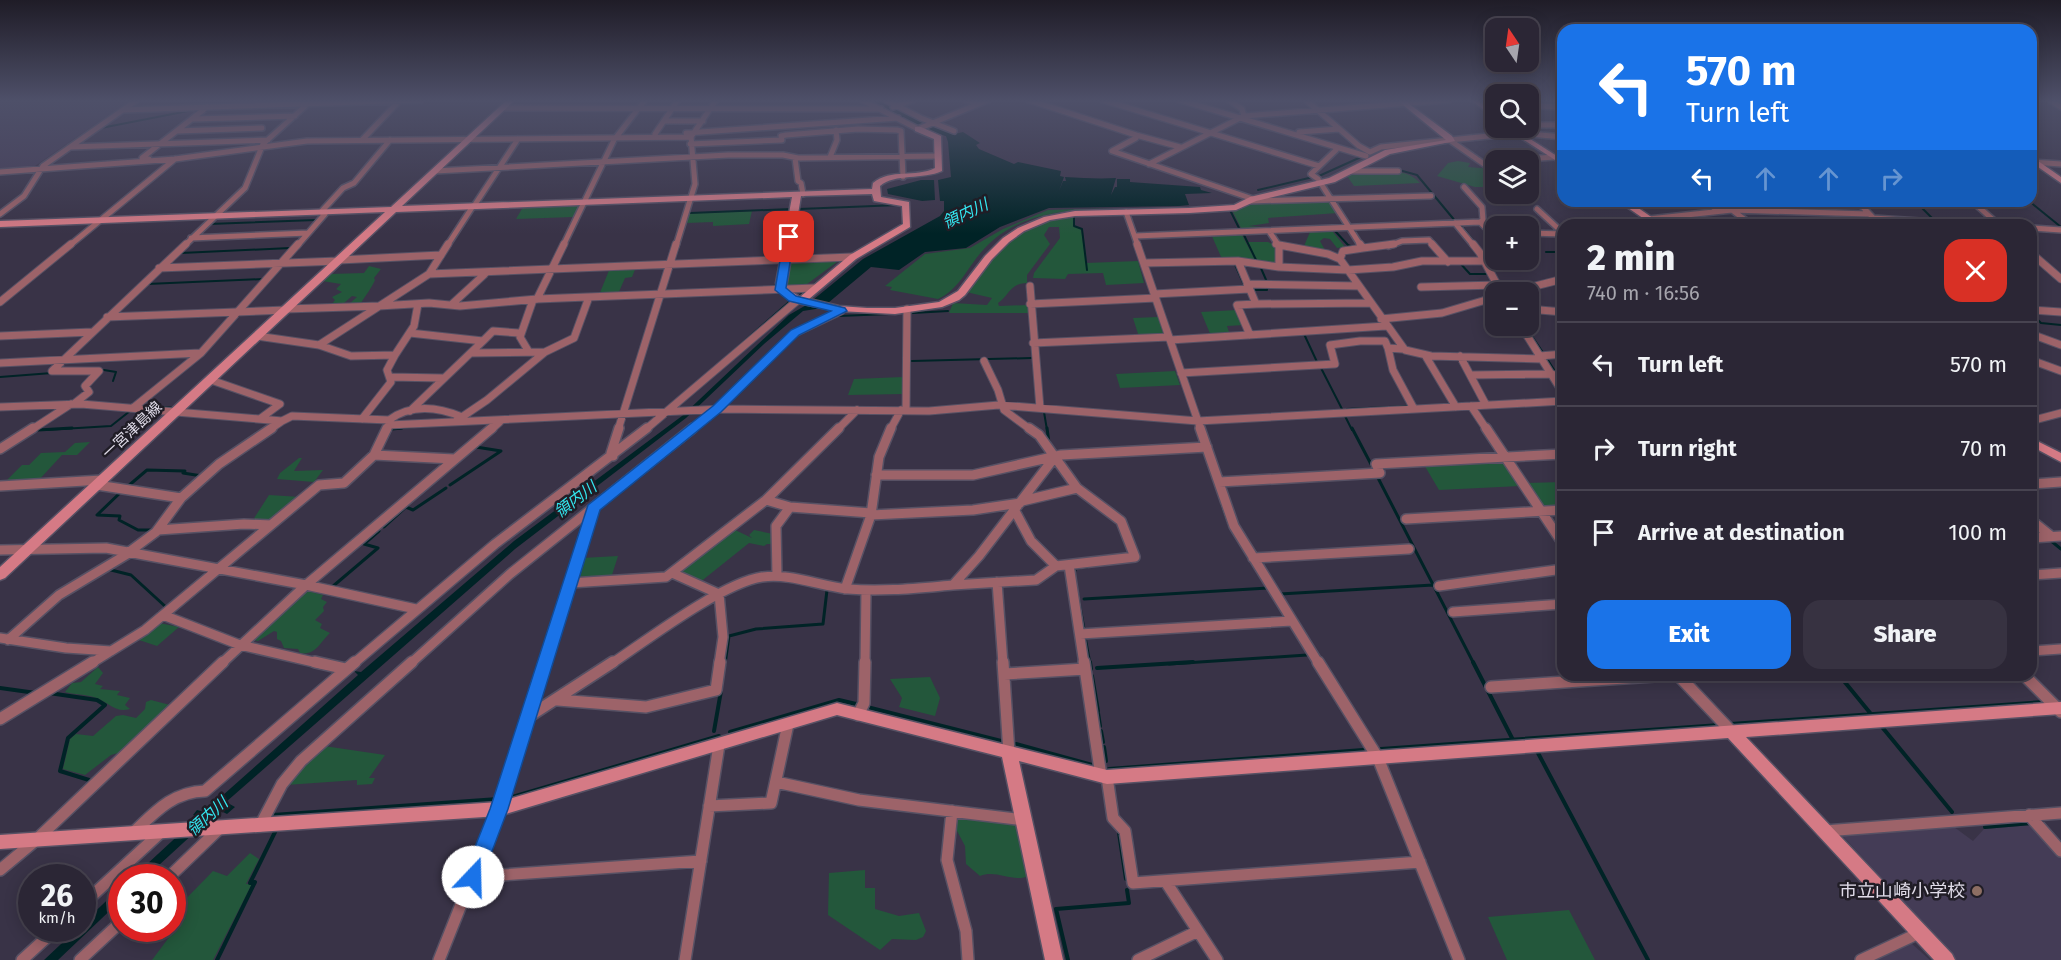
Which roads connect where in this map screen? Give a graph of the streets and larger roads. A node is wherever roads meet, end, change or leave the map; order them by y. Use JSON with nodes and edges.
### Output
{"nodes":[{"id":1,"x":264,"y":144,"type":"edge"},
{"id":2,"x":73,"y":145,"type":"edge"},
{"id":3,"x":137,"y":145,"type":"edge"},
{"id":4,"x":160,"y":145,"type":"edge"},
{"id":5,"x":225,"y":145,"type":"edge"},
{"id":6,"x":259,"y":145,"type":"edge"},
{"id":7,"x":386,"y":145,"type":"edge"},
{"id":8,"x":463,"y":145,"type":"edge"},
{"id":9,"x":514,"y":145,"type":"edge"},
{"id":10,"x":613,"y":145,"type":"edge"},
{"id":11,"x":693,"y":145,"type":"edge"},
{"id":12,"x":784,"y":145,"type":"edge"},
{"id":13,"x":835,"y":145,"type":"edge"},
{"id":14,"x":901,"y":145,"type":"edge"},
{"id":15,"x":938,"y":145,"type":"edge"},
{"id":16,"x":1123,"y":145,"type":"edge"},
{"id":17,"x":1172,"y":145,"type":"edge"},
{"id":18,"x":1185,"y":145,"type":"edge"},
{"id":19,"x":1249,"y":145,"type":"edge"},
{"id":20,"x":1329,"y":145,"type":"edge"},
{"id":21,"x":1360,"y":145,"type":"edge"},
{"id":22,"x":1407,"y":145,"type":"edge"},
{"id":23,"x":1426,"y":145,"type":"edge"},
{"id":24,"x":1456,"y":145,"type":"edge"},
{"id":25,"x":1536,"y":145,"type":"edge"},
{"id":26,"x":70,"y":147,"type":"junction"},
{"id":27,"x":1180,"y":147,"type":"junction"},
{"id":28,"x":1336,"y":150,"type":"dead end"},
{"id":29,"x":783,"y":155,"type":"junction"},
{"id":30,"x":901,"y":156,"type":"junction"},
{"id":31,"x":939,"y":156,"type":"junction"},
{"id":32,"x":830,"y":157,"type":"junction"},
{"id":33,"x":1554,"y":157,"type":"junction"},
{"id":34,"x":692,"y":158,"type":"junction"},
{"id":35,"x":795,"y":158,"type":"junction"},
{"id":36,"x":1539,"y":158,"type":"edge"},
{"id":37,"x":175,"y":159,"type":"junction"},
{"id":38,"x":1374,"y":159,"type":"junction"},
{"id":39,"x":1557,"y":159,"type":"edge"},
{"id":40,"x":2037,"y":161,"type":"edge"},
{"id":41,"x":603,"y":162,"type":"junction"},
{"id":42,"x":1149,"y":164,"type":"junction"},
{"id":43,"x":1485,"y":164,"type":"edge"},
{"id":44,"x":2037,"y":164,"type":"edge"},
{"id":45,"x":2061,"y":164,"type":"edge"},
{"id":46,"x":1319,"y":166,"type":"junction"},
{"id":47,"x":499,"y":168,"type":"junction"},
{"id":48,"x":41,"y":169,"type":"junction"},
{"id":49,"x":435,"y":171,"type":"junction"},
{"id":50,"x":1351,"y":171,"type":"junction"},
{"id":51,"x":1398,"y":171,"type":"dead end"},
{"id":52,"x":0,"y":172,"type":"edge"},
{"id":53,"x":903,"y":177,"type":"junction"},
{"id":54,"x":2061,"y":181,"type":"edge"},
{"id":55,"x":1320,"y":183,"type":"junction"},
{"id":56,"x":1464,"y":187,"type":"dead end"},
{"id":57,"x":875,"y":191,"type":"junction"},
{"id":58,"x":800,"y":194,"type":"junction"},
{"id":59,"x":1431,"y":195,"type":"dead end"},
{"id":60,"x":691,"y":198,"type":"junction"},
{"id":61,"x":1331,"y":199,"type":"junction"},
{"id":62,"x":1251,"y":200,"type":"junction"},
{"id":63,"x":584,"y":202,"type":"junction"},
{"id":64,"x":473,"y":206,"type":"junction"},
{"id":65,"x":1631,"y":207,"type":"edge"},
{"id":66,"x":1713,"y":207,"type":"edge"},
{"id":67,"x":1752,"y":207,"type":"edge"},
{"id":68,"x":1863,"y":207,"type":"edge"},
{"id":69,"x":1979,"y":207,"type":"edge"},
{"id":70,"x":394,"y":209,"type":"junction"},
{"id":71,"x":1537,"y":209,"type":"dead end"},
{"id":72,"x":1732,"y":210,"type":"junction"},
{"id":73,"x":1755,"y":210,"type":"junction"},
{"id":74,"x":1718,"y":211,"type":"junction"},
{"id":75,"x":321,"y":212,"type":"junction"},
{"id":76,"x":1126,"y":212,"type":"junction"},
{"id":77,"x":0,"y":214,"type":"edge"},
{"id":78,"x":214,"y":216,"type":"junction"},
{"id":79,"x":1871,"y":216,"type":"junction"},
{"id":80,"x":1649,"y":219,"type":"joint"},
{"id":81,"x":1744,"y":219,"type":"edge"},
{"id":82,"x":1874,"y":219,"type":"edge"},
{"id":83,"x":1908,"y":219,"type":"edge"},
{"id":84,"x":1992,"y":219,"type":"edge"},
{"id":85,"x":100,"y":220,"type":"junction"},
{"id":86,"x":1480,"y":222,"type":"junction"},
{"id":87,"x":0,"y":224,"type":"edge"},
{"id":88,"x":1455,"y":224,"type":"junction"},
{"id":89,"x":1485,"y":227,"type":"edge"},
{"id":90,"x":1350,"y":228,"type":"junction"},
{"id":91,"x":1557,"y":228,"type":"edge"},
{"id":92,"x":2037,"y":228,"type":"edge"},
{"id":93,"x":2061,"y":230,"type":"edge"},
{"id":94,"x":1269,"y":231,"type":"junction"},
{"id":95,"x":308,"y":233,"type":"junction"},
{"id":96,"x":1539,"y":233,"type":"edge"},
{"id":97,"x":1557,"y":234,"type":"edge"},
{"id":98,"x":1134,"y":236,"type":"junction"},
{"id":99,"x":191,"y":238,"type":"junction"},
{"id":100,"x":1279,"y":244,"type":"junction"},
{"id":101,"x":1364,"y":248,"type":"junction"},
{"id":102,"x":441,"y":255,"type":"junction"},
{"id":103,"x":852,"y":258,"type":"junction"},
{"id":104,"x":2037,"y":258,"type":"edge"},
{"id":105,"x":1340,"y":259,"type":"junction"},
{"id":106,"x":785,"y":260,"type":"junction"},
{"id":107,"x":339,"y":261,"type":"junction"},
{"id":108,"x":1238,"y":261,"type":"junction"},
{"id":109,"x":1484,"y":261,"type":"junction"},
{"id":110,"x":1448,"y":262,"type":"junction"},
{"id":111,"x":281,"y":263,"type":"junction"},
{"id":112,"x":1144,"y":263,"type":"junction"},
{"id":113,"x":670,"y":264,"type":"junction"},
{"id":114,"x":1280,"y":267,"type":"junction"},
{"id":115,"x":159,"y":268,"type":"junction"},
{"id":116,"x":551,"y":269,"type":"junction"},
{"id":117,"x":1348,"y":270,"type":"junction"},
{"id":118,"x":487,"y":272,"type":"junction"},
{"id":119,"x":429,"y":274,"type":"junction"},
{"id":120,"x":2061,"y":279,"type":"edge"},
{"id":121,"x":1557,"y":281,"type":"edge"},
{"id":122,"x":1495,"y":282,"type":"edge"},
{"id":123,"x":1485,"y":285,"type":"edge"},
{"id":124,"x":1539,"y":285,"type":"edge"},
{"id":125,"x":1030,"y":286,"type":"dead end"},
{"id":126,"x":1359,"y":286,"type":"junction"},
{"id":127,"x":1248,"y":287,"type":"junction"},
{"id":128,"x":1421,"y":287,"type":"dead end"},
{"id":129,"x":815,"y":288,"type":"junction"},
{"id":130,"x":781,"y":290,"type":"junction"},
{"id":131,"x":661,"y":294,"type":"junction"},
{"id":132,"x":1155,"y":296,"type":"junction"},
{"id":133,"x":589,"y":297,"type":"junction"},
{"id":134,"x":535,"y":299,"type":"junction"},
{"id":135,"x":1485,"y":300,"type":"edge"},
{"id":136,"x":803,"y":301,"type":"junction"},
{"id":137,"x":0,"y":302,"type":"edge"},
{"id":138,"x":1371,"y":303,"type":"junction"},
{"id":139,"x":418,"y":304,"type":"junction"},
{"id":140,"x":1030,"y":304,"type":"junction"},
{"id":141,"x":1256,"y":304,"type":"junction"},
{"id":142,"x":450,"y":305,"type":"junction"},
{"id":143,"x":380,"y":306,"type":"junction"},
{"id":144,"x":907,"y":309,"type":"junction"},
{"id":145,"x":286,"y":310,"type":"junction"},
{"id":146,"x":1539,"y":310,"type":"edge"},
{"id":147,"x":2037,"y":310,"type":"edge"},
{"id":148,"x":842,"y":311,"type":"junction"},
{"id":149,"x":1557,"y":311,"type":"edge"},
{"id":150,"x":238,"y":312,"type":"junction"},
{"id":151,"x":2061,"y":312,"type":"edge"},
{"id":152,"x":107,"y":317,"type":"junction"},
{"id":153,"x":1384,"y":322,"type":"junction"},
{"id":154,"x":92,"y":332,"type":"junction"},
{"id":155,"x":410,"y":333,"type":"junction"},
{"id":156,"x":519,"y":333,"type":"junction"},
{"id":157,"x":1250,"y":335,"type":"junction"},
{"id":158,"x":0,"y":336,"type":"edge"},
{"id":159,"x":257,"y":336,"type":"junction"},
{"id":160,"x":1527,"y":336,"type":"edge"},
{"id":161,"x":2037,"y":336,"type":"edge"},
{"id":162,"x":1170,"y":338,"type":"junction"},
{"id":163,"x":483,"y":341,"type":"junction"},
{"id":164,"x":1033,"y":343,"type":"junction"},
{"id":165,"x":319,"y":345,"type":"junction"},
{"id":166,"x":2061,"y":345,"type":"edge"},
{"id":167,"x":1388,"y":348,"type":"junction"},
{"id":168,"x":1402,"y":349,"type":"junction"},
{"id":169,"x":529,"y":352,"type":"junction"},
{"id":170,"x":545,"y":352,"type":"junction"},
{"id":171,"x":201,"y":353,"type":"junction"},
{"id":172,"x":471,"y":353,"type":"junction"},
{"id":173,"x":395,"y":355,"type":"junction"},
{"id":174,"x":1425,"y":355,"type":"junction"},
{"id":175,"x":1557,"y":355,"type":"edge"},
{"id":176,"x":1460,"y":356,"type":"junction"},
{"id":177,"x":1541,"y":357,"type":"junction"},
{"id":178,"x":63,"y":360,"type":"junction"},
{"id":179,"x":984,"y":361,"type":"dead end"},
{"id":180,"x":4,"y":362,"type":"edge"},
{"id":181,"x":2037,"y":362,"type":"edge"},
{"id":182,"x":2061,"y":371,"type":"edge"},
{"id":183,"x":0,"y":372,"type":"edge"},
{"id":184,"x":1181,"y":373,"type":"junction"},
{"id":185,"x":1552,"y":374,"type":"junction"},
{"id":186,"x":1471,"y":375,"type":"junction"},
{"id":187,"x":390,"y":377,"type":"junction"},
{"id":188,"x":442,"y":378,"type":"junction"},
{"id":189,"x":211,"y":380,"type":"junction"},
{"id":190,"x":1557,"y":383,"type":"edge"},
{"id":191,"x":1557,"y":401,"type":"edge"},
{"id":192,"x":73,"y":404,"type":"junction"},
{"id":193,"x":1002,"y":405,"type":"junction"},
{"id":194,"x":1486,"y":405,"type":"junction"},
{"id":195,"x":1471,"y":406,"type":"junction"},
{"id":196,"x":0,"y":407,"type":"edge"},
{"id":197,"x":1456,"y":407,"type":"junction"},
{"id":198,"x":134,"y":408,"type":"junction"},
{"id":199,"x":1040,"y":408,"type":"junction"},
{"id":200,"x":713,"y":409,"type":"junction"},
{"id":201,"x":1414,"y":409,"type":"junction"},
{"id":202,"x":857,"y":410,"type":"junction"},
{"id":203,"x":904,"y":410,"type":"junction"},
{"id":204,"x":177,"y":411,"type":"junction"},
{"id":205,"x":410,"y":411,"type":"junction"},
{"id":206,"x":673,"y":411,"type":"junction"},
{"id":207,"x":2061,"y":413,"type":"edge"},
{"id":208,"x":624,"y":414,"type":"junction"},
{"id":209,"x":462,"y":417,"type":"junction"},
{"id":210,"x":261,"y":418,"type":"junction"},
{"id":211,"x":362,"y":419,"type":"junction"},
{"id":212,"x":502,"y":420,"type":"junction"},
{"id":213,"x":2037,"y":420,"type":"edge"},
{"id":214,"x":282,"y":421,"type":"junction"},
{"id":215,"x":1198,"y":421,"type":"junction"},
{"id":216,"x":454,"y":422,"type":"junction"},
{"id":217,"x":389,"y":423,"type":"junction"},
{"id":218,"x":2037,"y":444,"type":"edge"},
{"id":219,"x":1207,"y":447,"type":"junction"},
{"id":220,"x":0,"y":449,"type":"edge"},
{"id":221,"x":1557,"y":454,"type":"edge"},
{"id":222,"x":374,"y":455,"type":"junction"},
{"id":223,"x":613,"y":456,"type":"junction"},
{"id":224,"x":1504,"y":457,"type":"junction"},
{"id":225,"x":1054,"y":458,"type":"junction"},
{"id":226,"x":2061,"y":458,"type":"edge"},
{"id":227,"x":454,"y":459,"type":"junction"},
{"id":228,"x":876,"y":475,"type":"junction"},
{"id":229,"x":1219,"y":482,"type":"junction"},
{"id":230,"x":2061,"y":482,"type":"edge"},
{"id":231,"x":100,"y":483,"type":"junction"},
{"id":232,"x":2037,"y":483,"type":"edge"},
{"id":233,"x":0,"y":486,"type":"edge"},
{"id":234,"x":1077,"y":488,"type":"junction"},
{"id":235,"x":181,"y":498,"type":"junction"},
{"id":236,"x":766,"y":500,"type":"junction"},
{"id":237,"x":1019,"y":505,"type":"junction"},
{"id":238,"x":790,"y":507,"type":"junction"},
{"id":239,"x":593,"y":508,"type":"junction"},
{"id":240,"x":1557,"y":511,"type":"edge"},
{"id":241,"x":1541,"y":512,"type":"junction"},
{"id":242,"x":871,"y":514,"type":"junction"},
{"id":243,"x":1406,"y":519,"type":"dead end"},
{"id":244,"x":271,"y":525,"type":"junction"},
{"id":245,"x":2037,"y":525,"type":"edge"},
{"id":246,"x":158,"y":530,"type":"junction"},
{"id":247,"x":1557,"y":535,"type":"edge"},
{"id":248,"x":2050,"y":536,"type":"junction"},
{"id":249,"x":2061,"y":536,"type":"edge"},
{"id":250,"x":2037,"y":537,"type":"edge"},
{"id":251,"x":29,"y":548,"type":"junction"},
{"id":252,"x":1409,"y":549,"type":"dead end"},
{"id":253,"x":0,"y":550,"type":"edge"},
{"id":254,"x":129,"y":553,"type":"junction"},
{"id":255,"x":1253,"y":558,"type":"junction"},
{"id":256,"x":1056,"y":566,"type":"junction"},
{"id":257,"x":1069,"y":566,"type":"junction"},
{"id":258,"x":219,"y":568,"type":"junction"},
{"id":259,"x":1557,"y":570,"type":"edge"},
{"id":260,"x":672,"y":573,"type":"junction"},
{"id":261,"x":2061,"y":573,"type":"edge"},
{"id":262,"x":0,"y":575,"type":"edge"},
{"id":263,"x":2037,"y":575,"type":"edge"},
{"id":264,"x":777,"y":576,"type":"junction"},
{"id":265,"x":997,"y":582,"type":"junction"},
{"id":266,"x":570,"y":583,"type":"junction"},
{"id":267,"x":306,"y":585,"type":"junction"},
{"id":268,"x":953,"y":585,"type":"junction"},
{"id":269,"x":1439,"y":586,"type":"dead end"},
{"id":270,"x":845,"y":589,"type":"junction"},
{"id":271,"x":866,"y":590,"type":"junction"},
{"id":272,"x":719,"y":594,"type":"junction"},
{"id":273,"x":1557,"y":604,"type":"edge"},
{"id":274,"x":416,"y":609,"type":"junction"},
{"id":275,"x":1453,"y":612,"type":"dead end"},
{"id":276,"x":163,"y":615,"type":"junction"},
{"id":277,"x":1292,"y":621,"type":"junction"},
{"id":278,"x":1080,"y":634,"type":"junction"},
{"id":279,"x":4,"y":639,"type":"edge"},
{"id":280,"x":240,"y":645,"type":"junction"},
{"id":281,"x":2061,"y":648,"type":"edge"},
{"id":282,"x":2037,"y":650,"type":"edge"},
{"id":283,"x":112,"y":651,"type":"junction"},
{"id":284,"x":346,"y":669,"type":"junction"},
{"id":285,"x":1085,"y":669,"type":"junction"},
{"id":286,"x":1004,"y":674,"type":"junction"},
{"id":287,"x":1580,"y":681,"type":"edge"},
{"id":288,"x":1684,"y":681,"type":"edge"},
{"id":289,"x":2030,"y":681,"type":"edge"},
{"id":290,"x":1491,"y":687,"type":"dead end"},
{"id":291,"x":557,"y":700,"type":"junction"},
{"id":292,"x":2060,"y":710,"type":"edge"},
{"id":293,"x":858,"y":715,"type":"junction"},
{"id":294,"x":528,"y":717,"type":"junction"},
{"id":295,"x":0,"y":719,"type":"edge"},
{"id":296,"x":789,"y":724,"type":"junction"},
{"id":297,"x":1732,"y":732,"type":"junction"},
{"id":298,"x":719,"y":745,"type":"junction"},
{"id":299,"x":1009,"y":753,"type":"junction"},
{"id":300,"x":1378,"y":758,"type":"junction"},
{"id":301,"x":1104,"y":776,"type":"junction"},
{"id":302,"x":776,"y":782,"type":"junction"},
{"id":303,"x":709,"y":806,"type":"junction"},
{"id":304,"x":499,"y":809,"type":"junction"},
{"id":305,"x":952,"y":811,"type":"junction"},
{"id":306,"x":2061,"y":813,"type":"edge"},
{"id":307,"x":2029,"y":815,"type":"junction"},
{"id":308,"x":1024,"y":820,"type":"junction"},
{"id":309,"x":260,"y":826,"type":"junction"},
{"id":310,"x":217,"y":830,"type":"junction"},
{"id":311,"x":1824,"y":831,"type":"junction"},
{"id":312,"x":162,"y":833,"type":"junction"},
{"id":313,"x":131,"y":835,"type":"junction"},
{"id":314,"x":36,"y":840,"type":"junction"},
{"id":315,"x":0,"y":842,"type":"edge"},
{"id":316,"x":2061,"y":851,"type":"edge"},
{"id":317,"x":701,"y":861,"type":"junction"},
{"id":318,"x":1420,"y":862,"type":"junction"},
{"id":319,"x":182,"y":864,"type":"edge"},
{"id":320,"x":0,"y":870,"type":"edge"},
{"id":321,"x":473,"y":877,"type":"junction"},
{"id":322,"x":1166,"y":882,"type":"junction"},
{"id":323,"x":96,"y":892,"type":"edge"},
{"id":324,"x":1198,"y":931,"type":"junction"},
{"id":325,"x":1919,"y":933,"type":"junction"},
{"id":326,"x":108,"y":934,"type":"edge"},
{"id":327,"x":42,"y":942,"type":"edge"},
{"id":328,"x":22,"y":960,"type":"edge"},
{"id":329,"x":80,"y":960,"type":"edge"},
{"id":330,"x":439,"y":960,"type":"edge"},
{"id":331,"x":685,"y":960,"type":"edge"},
{"id":332,"x":968,"y":960,"type":"edge"},
{"id":333,"x":1054,"y":960,"type":"edge"},
{"id":334,"x":1138,"y":960,"type":"edge"},
{"id":335,"x":1217,"y":960,"type":"edge"},
{"id":336,"x":1459,"y":960,"type":"edge"},
{"id":337,"x":1861,"y":960,"type":"edge"},
{"id":338,"x":1946,"y":960,"type":"edge"}],
"edges":[{"from":1,"to":78,"type":"street"},
{"from":2,"to":26,"type":"street"},
{"from":3,"to":26,"type":"street"},
{"from":4,"to":5,"type":"street"},
{"from":6,"to":37,"type":"street"},
{"from":7,"to":75,"type":"street"},
{"from":8,"to":49,"type":"street","name":"一宮津島線"},
{"from":9,"to":47,"type":"street"},
{"from":10,"to":41,"type":"street"},
{"from":11,"to":34,"type":"street"},
{"from":12,"to":29,"type":"street"},
{"from":13,"to":32,"type":"street"},
{"from":14,"to":30,"type":"street"},
{"from":15,"to":31,"type":"street"},
{"from":16,"to":42,"type":"street"},
{"from":17,"to":27,"type":"street"},
{"from":18,"to":27,"type":"street"},
{"from":19,"to":46,"type":"street"},
{"from":20,"to":38,"type":"street"},
{"from":21,"to":22,"type":"street"},
{"from":23,"to":38,"type":"street"},
{"from":24,"to":43,"type":"street"},
{"from":25,"to":33,"type":"street"},
{"from":26,"to":48,"type":"street"},
{"from":27,"to":42,"type":"street"},
{"from":28,"to":46,"type":"street"},
{"from":29,"to":34,"type":"street"},
{"from":29,"to":35,"type":"street"},
{"from":30,"to":31,"type":"street"},
{"from":30,"to":32,"type":"street"},
{"from":30,"to":53,"type":"street"},
{"from":31,"to":53,"type":"street"},
{"from":32,"to":35,"type":"street"},
{"from":33,"to":36,"type":"street"},
{"from":33,"to":39,"type":"street"},
{"from":34,"to":41,"type":"street"},
{"from":34,"to":60,"type":"street"},
{"from":35,"to":58,"type":"street"},
{"from":37,"to":48,"type":"street"},
{"from":37,"to":85,"type":"street"},
{"from":38,"to":50,"type":"street"},
{"from":40,"to":45,"type":"street"},
{"from":41,"to":47,"type":"street"},
{"from":41,"to":63,"type":"street"},
{"from":42,"to":62,"type":"street"},
{"from":44,"to":54,"type":"street"},
{"from":46,"to":55,"type":"street"},
{"from":47,"to":49,"type":"street"},
{"from":47,"to":64,"type":"street"},
{"from":48,"to":52,"type":"street"},
{"from":48,"to":77,"type":"street"},
{"from":49,"to":70,"type":"street","name":"一宮津島線"},
{"from":50,"to":51,"type":"street"},
{"from":50,"to":55,"type":"street"},
{"from":53,"to":57,"type":"street"},
{"from":55,"to":61,"type":"street"},
{"from":55,"to":62,"type":"street"},
{"from":56,"to":86,"type":"street"},
{"from":57,"to":58,"type":"street"},
{"from":57,"to":103,"type":"street"},
{"from":58,"to":60,"type":"street"},
{"from":58,"to":106,"type":"street"},
{"from":59,"to":61,"type":"street"},
{"from":60,"to":63,"type":"street"},
{"from":60,"to":113,"type":"street"},
{"from":61,"to":62,"type":"street"},
{"from":61,"to":90,"type":"street"},
{"from":62,"to":76,"type":"street"},
{"from":63,"to":64,"type":"street"},
{"from":63,"to":116,"type":"street"},
{"from":64,"to":70,"type":"street"},
{"from":64,"to":102,"type":"street"},
{"from":65,"to":80,"type":"street"},
{"from":66,"to":74,"type":"street"},
{"from":67,"to":73,"type":"street"},
{"from":68,"to":79,"type":"street"},
{"from":69,"to":84,"type":"street"},
{"from":70,"to":75,"type":"street"},
{"from":70,"to":107,"type":"street","name":"一宮津島線"},
{"from":71,"to":91,"type":"street"},
{"from":72,"to":73,"type":"street"},
{"from":72,"to":74,"type":"street"},
{"from":72,"to":81,"type":"street"},
{"from":73,"to":79,"type":"street"},
{"from":74,"to":80,"type":"street"},
{"from":75,"to":78,"type":"street"},
{"from":75,"to":95,"type":"street"},
{"from":76,"to":98,"type":"street"},
{"from":76,"to":144,"type":"street"},
{"from":78,"to":85,"type":"street"},
{"from":78,"to":99,"type":"street"},
{"from":79,"to":82,"type":"street"},
{"from":79,"to":83,"type":"street"},
{"from":85,"to":87,"type":"street"},
{"from":85,"to":137,"type":"street"},
{"from":86,"to":88,"type":"street"},
{"from":86,"to":89,"type":"street"},
{"from":88,"to":90,"type":"street"},
{"from":88,"to":109,"type":"street"},
{"from":90,"to":94,"type":"street"},
{"from":90,"to":101,"type":"street"},
{"from":92,"to":93,"type":"street"},
{"from":94,"to":98,"type":"street"},
{"from":94,"to":100,"type":"street"},
{"from":95,"to":99,"type":"street"},
{"from":95,"to":111,"type":"street"},
{"from":96,"to":97,"type":"street"},
{"from":98,"to":112,"type":"street"},
{"from":99,"to":115,"type":"street"},
{"from":100,"to":105,"type":"street"},
{"from":100,"to":114,"type":"street"},
{"from":101,"to":105,"type":"street"},
{"from":101,"to":110,"type":"street"},
{"from":102,"to":107,"type":"street"},
{"from":102,"to":119,"type":"street"},
{"from":103,"to":106,"type":"street"},
{"from":103,"to":129,"type":"street"},
{"from":104,"to":120,"type":"street"},
{"from":105,"to":117,"type":"street"},
{"from":106,"to":113,"type":"street"},
{"from":106,"to":130,"type":"street"},
{"from":107,"to":111,"type":"street"},
{"from":107,"to":145,"type":"street","name":"一宮津島線"},
{"from":108,"to":112,"type":"street"},
{"from":108,"to":114,"type":"street"},
{"from":108,"to":127,"type":"street"},
{"from":109,"to":110,"type":"street"},
{"from":109,"to":122,"type":"street"},
{"from":110,"to":117,"type":"street"},
{"from":111,"to":115,"type":"street"},
{"from":111,"to":150,"type":"street"},
{"from":112,"to":132,"type":"street"},
{"from":113,"to":116,"type":"street"},
{"from":113,"to":131,"type":"street"},
{"from":114,"to":117,"type":"street"},
{"from":115,"to":152,"type":"street"},
{"from":116,"to":118,"type":"street"},
{"from":116,"to":134,"type":"street"},
{"from":117,"to":126,"type":"street"},
{"from":118,"to":119,"type":"street"},
{"from":118,"to":142,"type":"street"},
{"from":119,"to":143,"type":"street"},
{"from":121,"to":124,"type":"street"},
{"from":123,"to":128,"type":"street"},
{"from":125,"to":140,"type":"street"},
{"from":126,"to":127,"type":"street"},
{"from":126,"to":138,"type":"street"},
{"from":127,"to":132,"type":"street"},
{"from":127,"to":141,"type":"street"},
{"from":129,"to":130,"type":"street"},
{"from":129,"to":136,"type":"street"},
{"from":130,"to":131,"type":"street"},
{"from":130,"to":136,"type":"street"},
{"from":131,"to":133,"type":"street"},
{"from":131,"to":208,"type":"street"},
{"from":132,"to":140,"type":"street"},
{"from":132,"to":162,"type":"street"},
{"from":133,"to":134,"type":"street"},
{"from":133,"to":170,"type":"street"},
{"from":134,"to":142,"type":"street"},
{"from":134,"to":156,"type":"street"},
{"from":135,"to":153,"type":"street"},
{"from":136,"to":148,"type":"street"},
{"from":136,"to":206,"type":"street"},
{"from":138,"to":141,"type":"street"},
{"from":138,"to":153,"type":"street"},
{"from":139,"to":142,"type":"street"},
{"from":139,"to":143,"type":"street"},
{"from":139,"to":155,"type":"street"},
{"from":140,"to":164,"type":"street"},
{"from":141,"to":157,"type":"street"},
{"from":143,"to":145,"type":"street"},
{"from":143,"to":165,"type":"street"},
{"from":144,"to":148,"type":"street"},
{"from":144,"to":203,"type":"street"},
{"from":145,"to":150,"type":"street"},
{"from":145,"to":159,"type":"street","name":"一宮津島線"},
{"from":146,"to":149,"type":"street"},
{"from":147,"to":151,"type":"street"},
{"from":148,"to":200,"type":"street"},
{"from":150,"to":152,"type":"street"},
{"from":150,"to":171,"type":"street"},
{"from":152,"to":154,"type":"street"},
{"from":153,"to":157,"type":"street"},
{"from":153,"to":168,"type":"street"},
{"from":154,"to":158,"type":"street"},
{"from":154,"to":178,"type":"street"},
{"from":155,"to":163,"type":"street"},
{"from":155,"to":173,"type":"street"},
{"from":156,"to":163,"type":"street"},
{"from":156,"to":169,"type":"street"},
{"from":157,"to":162,"type":"street"},
{"from":159,"to":165,"type":"street"},
{"from":159,"to":189,"type":"street","name":"一宮津島線"},
{"from":160,"to":177,"type":"street"},
{"from":161,"to":166,"type":"street"},
{"from":162,"to":164,"type":"street"},
{"from":162,"to":184,"type":"street"},
{"from":163,"to":172,"type":"street"},
{"from":164,"to":199,"type":"street"},
{"from":165,"to":173,"type":"street"},
{"from":167,"to":168,"type":"street"},
{"from":167,"to":184,"type":"street"},
{"from":167,"to":201,"type":"street"},
{"from":168,"to":174,"type":"street"},
{"from":169,"to":170,"type":"street"},
{"from":169,"to":172,"type":"street"},
{"from":170,"to":209,"type":"street"},
{"from":171,"to":178,"type":"street"},
{"from":171,"to":198,"type":"street"},
{"from":172,"to":188,"type":"street"},
{"from":173,"to":187,"type":"street"},
{"from":174,"to":176,"type":"street"},
{"from":174,"to":197,"type":"street"},
{"from":175,"to":177,"type":"street"},
{"from":176,"to":177,"type":"street"},
{"from":176,"to":186,"type":"street"},
{"from":177,"to":185,"type":"street"},
{"from":178,"to":180,"type":"street"},
{"from":178,"to":192,"type":"street"},
{"from":179,"to":193,"type":"street"},
{"from":180,"to":183,"type":"street"},
{"from":181,"to":182,"type":"street"},
{"from":184,"to":215,"type":"street"},
{"from":185,"to":186,"type":"street"},
{"from":185,"to":190,"type":"street"},
{"from":186,"to":194,"type":"street"},
{"from":187,"to":188,"type":"street"},
{"from":187,"to":211,"type":"street"},
{"from":188,"to":205,"type":"street"},
{"from":189,"to":204,"type":"street","name":"一宮津島線"},
{"from":189,"to":210,"type":"street"},
{"from":191,"to":194,"type":"street"},
{"from":192,"to":196,"type":"street"},
{"from":192,"to":198,"type":"street"},
{"from":192,"to":220,"type":"street"},
{"from":193,"to":199,"type":"street"},
{"from":193,"to":203,"type":"street"},
{"from":193,"to":225,"type":"street"},
{"from":194,"to":195,"type":"street"},
{"from":195,"to":197,"type":"street"},
{"from":195,"to":224,"type":"street"},
{"from":197,"to":201,"type":"street"},
{"from":198,"to":204,"type":"street"},
{"from":199,"to":215,"type":"street"},
{"from":200,"to":202,"type":"street"},
{"from":200,"to":206,"type":"street"},
{"from":200,"to":239,"type":"street"},
{"from":201,"to":215,"type":"street"},
{"from":202,"to":203,"type":"street"},
{"from":202,"to":236,"type":"street"},
{"from":203,"to":228,"type":"street"},
{"from":204,"to":210,"type":"street"},
{"from":204,"to":231,"type":"street","name":"一宮津島線"},
{"from":205,"to":209,"type":"street"},
{"from":205,"to":217,"type":"street"},
{"from":206,"to":208,"type":"street"},
{"from":206,"to":223,"type":"street"},
{"from":207,"to":213,"type":"street"},
{"from":208,"to":212,"type":"street"},
{"from":208,"to":223,"type":"street"},
{"from":209,"to":216,"type":"street"},
{"from":210,"to":214,"type":"street"},
{"from":211,"to":214,"type":"street"},
{"from":211,"to":217,"type":"street"},
{"from":212,"to":216,"type":"street"},
{"from":212,"to":227,"type":"street"},
{"from":214,"to":235,"type":"street"},
{"from":215,"to":219,"type":"street"},
{"from":216,"to":217,"type":"street"},
{"from":217,"to":222,"type":"street"},
{"from":218,"to":226,"type":"street"},
{"from":219,"to":225,"type":"street"},
{"from":219,"to":229,"type":"street"},
{"from":221,"to":224,"type":"street"},
{"from":222,"to":227,"type":"street"},
{"from":222,"to":244,"type":"street"},
{"from":223,"to":274,"type":"street"},
{"from":224,"to":229,"type":"street"},
{"from":224,"to":241,"type":"street"},
{"from":225,"to":228,"type":"street"},
{"from":225,"to":234,"type":"street"},
{"from":225,"to":237,"type":"street"},
{"from":227,"to":267,"type":"street"},
{"from":228,"to":242,"type":"street"},
{"from":229,"to":255,"type":"street"},
{"from":230,"to":232,"type":"street"},
{"from":231,"to":233,"type":"street"},
{"from":231,"to":235,"type":"street"},
{"from":231,"to":251,"type":"street","name":"一宮津島線"},
{"from":234,"to":237,"type":"street"},
{"from":234,"to":257,"type":"street"},
{"from":235,"to":246,"type":"street"},
{"from":236,"to":238,"type":"street"},
{"from":236,"to":260,"type":"street"},
{"from":237,"to":242,"type":"street"},
{"from":237,"to":256,"type":"street"},
{"from":237,"to":268,"type":"street"},
{"from":238,"to":242,"type":"street"},
{"from":238,"to":264,"type":"street"},
{"from":239,"to":266,"type":"street"},
{"from":239,"to":309,"type":"street"},
{"from":240,"to":241,"type":"street"},
{"from":241,"to":243,"type":"street"},
{"from":241,"to":247,"type":"street"},
{"from":242,"to":270,"type":"street"},
{"from":244,"to":246,"type":"street"},
{"from":244,"to":258,"type":"street"},
{"from":245,"to":248,"type":"street"},
{"from":246,"to":254,"type":"street"},
{"from":248,"to":249,"type":"street"},
{"from":248,"to":250,"type":"street"},
{"from":251,"to":253,"type":"street"},
{"from":251,"to":254,"type":"street"},
{"from":251,"to":262,"type":"street","name":"一宮津島線"},
{"from":252,"to":255,"type":"street"},
{"from":254,"to":258,"type":"street"},
{"from":254,"to":279,"type":"street"},
{"from":255,"to":277,"type":"street"},
{"from":256,"to":257,"type":"street"},
{"from":256,"to":265,"type":"street"},
{"from":257,"to":278,"type":"street"},
{"from":258,"to":267,"type":"street"},
{"from":258,"to":276,"type":"street"},
{"from":259,"to":269,"type":"street"},
{"from":260,"to":266,"type":"street"},
{"from":260,"to":272,"type":"street"},
{"from":261,"to":263,"type":"street"},
{"from":264,"to":270,"type":"street"},
{"from":264,"to":272,"type":"street"},
{"from":265,"to":268,"type":"street"},
{"from":265,"to":286,"type":"street"},
{"from":266,"to":294,"type":"street"},
{"from":267,"to":274,"type":"street"},
{"from":267,"to":280,"type":"street"},
{"from":268,"to":271,"type":"street"},
{"from":270,"to":271,"type":"street"},
{"from":271,"to":293,"type":"street"},
{"from":272,"to":291,"type":"street"},
{"from":272,"to":291,"type":"street"},
{"from":273,"to":275,"type":"street"},
{"from":274,"to":284,"type":"street"},
{"from":276,"to":280,"type":"street"},
{"from":276,"to":283,"type":"street"},
{"from":277,"to":278,"type":"street"},
{"from":277,"to":300,"type":"street"},
{"from":278,"to":285,"type":"street"},
{"from":279,"to":283,"type":"street"},
{"from":280,"to":284,"type":"street"},
{"from":280,"to":314,"type":"street"},
{"from":281,"to":282,"type":"street"},
{"from":283,"to":295,"type":"street"},
{"from":284,"to":313,"type":"street"},
{"from":285,"to":286,"type":"street"},
{"from":285,"to":301,"type":"street"},
{"from":286,"to":299,"type":"street"},
{"from":287,"to":290,"type":"street"},
{"from":288,"to":297,"type":"street"},
{"from":289,"to":292,"type":"street"},
{"from":291,"to":294,"type":"street"},
{"from":292,"to":297,"type":"street"},
{"from":293,"to":296,"type":"street"},
{"from":293,"to":299,"type":"street"},
{"from":294,"to":304,"type":"street"},
{"from":296,"to":298,"type":"street"},
{"from":296,"to":302,"type":"street"},
{"from":297,"to":300,"type":"street"},
{"from":297,"to":311,"type":"street"},
{"from":298,"to":303,"type":"street"},
{"from":298,"to":304,"type":"street"},
{"from":299,"to":301,"type":"street"},
{"from":299,"to":308,"type":"street"},
{"from":300,"to":301,"type":"street"},
{"from":300,"to":318,"type":"street"},
{"from":301,"to":322,"type":"street"},
{"from":302,"to":303,"type":"street"},
{"from":302,"to":305,"type":"street"},
{"from":303,"to":317,"type":"street"},
{"from":304,"to":309,"type":"street"},
{"from":304,"to":321,"type":"street"},
{"from":305,"to":308,"type":"street"},
{"from":305,"to":332,"type":"street"},
{"from":306,"to":307,"type":"street"},
{"from":307,"to":311,"type":"street"},
{"from":307,"to":316,"type":"street"},
{"from":308,"to":333,"type":"street"},
{"from":309,"to":310,"type":"street"},
{"from":310,"to":312,"type":"street"},
{"from":310,"to":319,"type":"street"},
{"from":311,"to":325,"type":"street"},
{"from":312,"to":313,"type":"street"},
{"from":312,"to":323,"type":"street"},
{"from":313,"to":314,"type":"street"},
{"from":314,"to":315,"type":"street"},
{"from":314,"to":320,"type":"street"},
{"from":317,"to":321,"type":"street"},
{"from":317,"to":331,"type":"street"},
{"from":318,"to":322,"type":"street"},
{"from":318,"to":336,"type":"street"},
{"from":321,"to":330,"type":"street"},
{"from":322,"to":324,"type":"street"},
{"from":324,"to":334,"type":"street"},
{"from":324,"to":335,"type":"street"},
{"from":325,"to":337,"type":"street"},
{"from":325,"to":338,"type":"street"},
{"from":326,"to":329,"type":"street"},
{"from":327,"to":328,"type":"street"}]}
